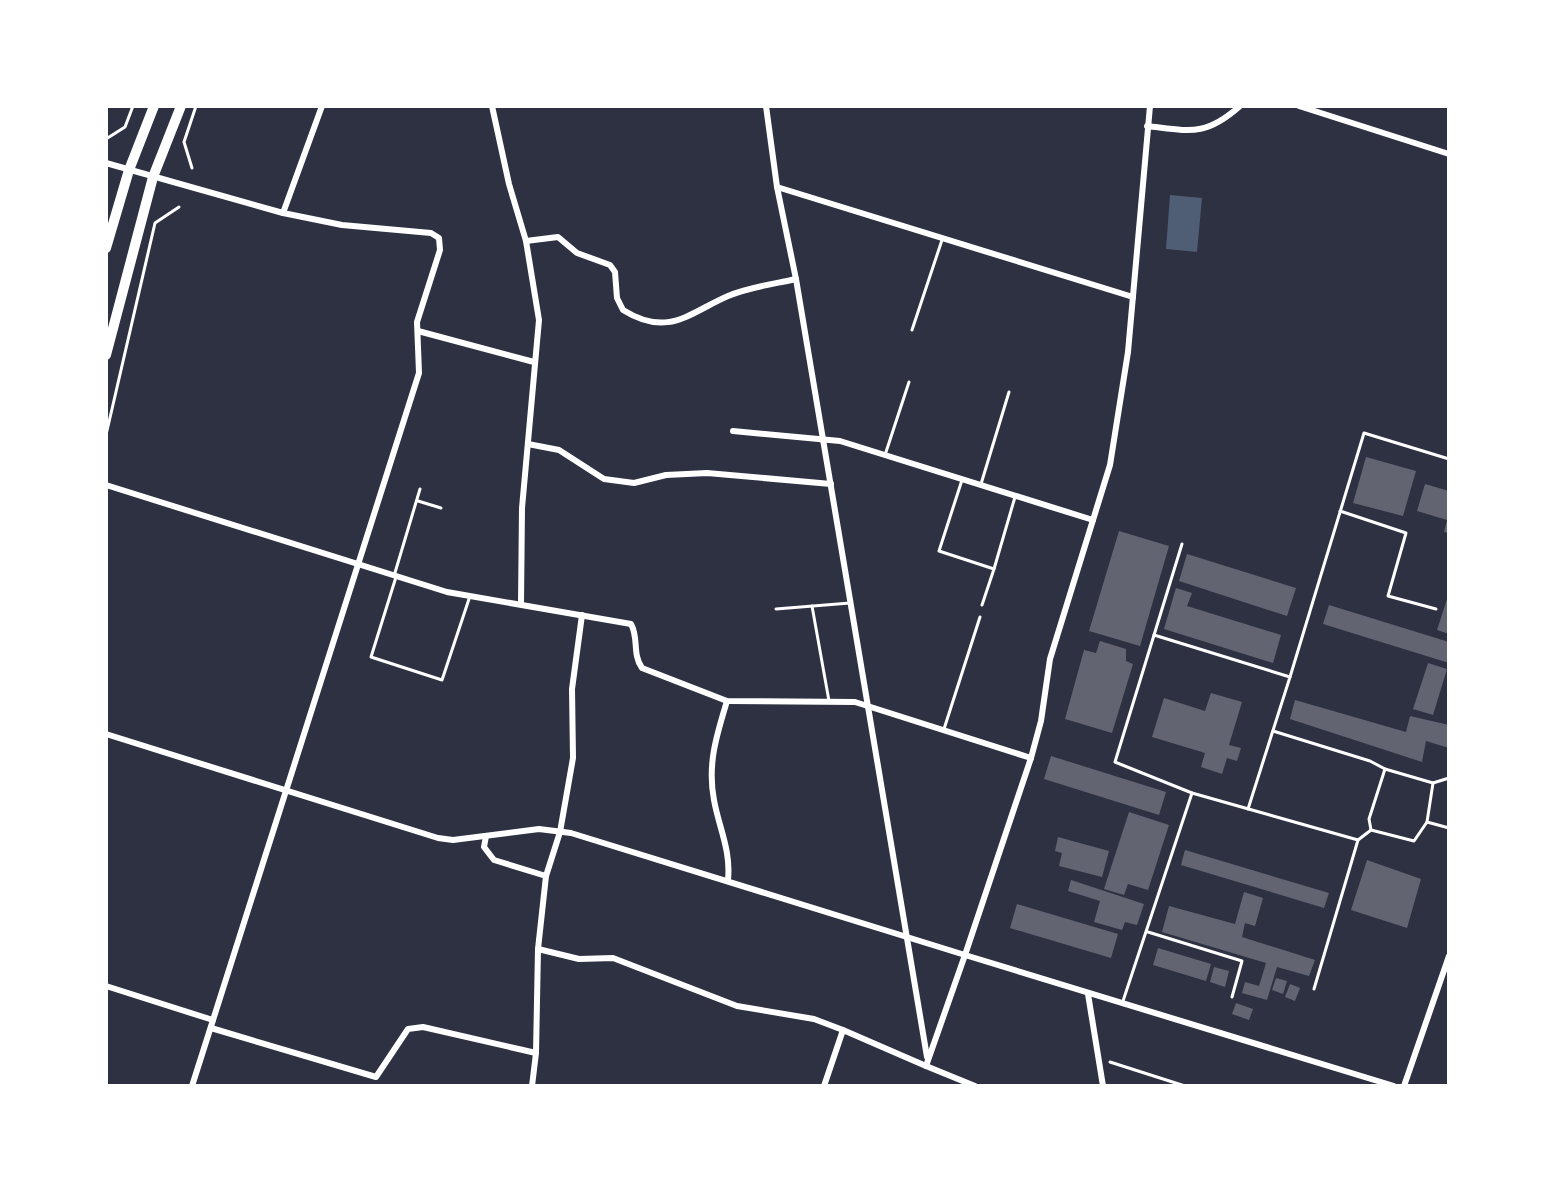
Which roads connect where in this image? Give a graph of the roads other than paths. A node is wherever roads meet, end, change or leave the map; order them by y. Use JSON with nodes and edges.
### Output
{"nodes":[{"id":1,"x":154,"y":106,"type":"edge"},
{"id":2,"x":181,"y":106,"type":"edge"},
{"id":3,"x":322,"y":106,"type":"edge"},
{"id":4,"x":492,"y":106,"type":"edge"},
{"id":5,"x":766,"y":106,"type":"edge"},
{"id":6,"x":1150,"y":106,"type":"edge"},
{"id":7,"x":1240,"y":106,"type":"edge"},
{"id":8,"x":1299,"y":106,"type":"edge"},
{"id":9,"x":1147,"y":126,"type":"junction"},
{"id":10,"x":1449,"y":154,"type":"edge"},
{"id":11,"x":106,"y":163,"type":"edge"},
{"id":12,"x":129,"y":170,"type":"junction"},
{"id":13,"x":153,"y":177,"type":"junction"},
{"id":14,"x":777,"y":187,"type":"junction"},
{"id":15,"x":283,"y":213,"type":"junction"},
{"id":16,"x":942,"y":240,"type":"junction"},
{"id":17,"x":526,"y":241,"type":"junction"},
{"id":18,"x":106,"y":248,"type":"edge"},
{"id":19,"x":796,"y":279,"type":"junction"},
{"id":20,"x":1133,"y":297,"type":"junction"},
{"id":21,"x":912,"y":330,"type":"dead end"},
{"id":22,"x":418,"y":331,"type":"junction"},
{"id":23,"x":106,"y":355,"type":"edge"},
{"id":24,"x":534,"y":362,"type":"junction"},
{"id":25,"x":909,"y":382,"type":"dead end"},
{"id":26,"x":1009,"y":392,"type":"dead end"},
{"id":27,"x":733,"y":431,"type":"dead end"},
{"id":28,"x":823,"y":439,"type":"junction"},
{"id":29,"x":528,"y":444,"type":"junction"},
{"id":30,"x":885,"y":455,"type":"junction"},
{"id":31,"x":1449,"y":459,"type":"edge"},
{"id":32,"x":962,"y":480,"type":"junction"},
{"id":33,"x":831,"y":484,"type":"junction"},
{"id":34,"x":106,"y":485,"type":"edge"},
{"id":35,"x":980,"y":486,"type":"junction"},
{"id":36,"x":420,"y":489,"type":"dead end"},
{"id":37,"x":1015,"y":497,"type":"junction"},
{"id":38,"x":417,"y":500,"type":"junction"},
{"id":39,"x":441,"y":508,"type":"dead end"},
{"id":40,"x":1340,"y":511,"type":"junction"},
{"id":41,"x":1093,"y":520,"type":"junction"},
{"id":42,"x":1182,"y":544,"type":"dead end"},
{"id":43,"x":360,"y":564,"type":"junction"},
{"id":44,"x":994,"y":569,"type":"junction"},
{"id":45,"x":395,"y":576,"type":"junction"},
{"id":46,"x":470,"y":596,"type":"junction"},
{"id":47,"x":521,"y":603,"type":"junction"},
{"id":48,"x":850,"y":603,"type":"junction"},
{"id":49,"x":982,"y":605,"type":"dead end"},
{"id":50,"x":812,"y":606,"type":"junction"},
{"id":51,"x":776,"y":609,"type":"dead end"},
{"id":52,"x":1436,"y":609,"type":"dead end"},
{"id":53,"x":582,"y":615,"type":"junction"},
{"id":54,"x":980,"y":617,"type":"dead end"},
{"id":55,"x":1154,"y":635,"type":"junction"},
{"id":56,"x":1290,"y":677,"type":"junction"},
{"id":57,"x":727,"y":701,"type":"junction"},
{"id":58,"x":829,"y":701,"type":"junction"},
{"id":59,"x":867,"y":706,"type":"junction"},
{"id":60,"x":944,"y":729,"type":"junction"},
{"id":61,"x":1273,"y":731,"type":"junction"},
{"id":62,"x":106,"y":734,"type":"edge"},
{"id":63,"x":1031,"y":758,"type":"junction"},
{"id":64,"x":1385,"y":769,"type":"junction"},
{"id":65,"x":1449,"y":778,"type":"edge"},
{"id":66,"x":1433,"y":783,"type":"junction"},
{"id":67,"x":287,"y":789,"type":"junction"},
{"id":68,"x":1192,"y":793,"type":"junction"},
{"id":69,"x":1248,"y":809,"type":"junction"},
{"id":70,"x":1427,"y":822,"type":"junction"},
{"id":71,"x":1449,"y":828,"type":"edge"},
{"id":72,"x":1371,"y":830,"type":"junction"},
{"id":73,"x":560,"y":832,"type":"junction"},
{"id":74,"x":486,"y":836,"type":"junction"},
{"id":75,"x":1358,"y":840,"type":"junction"},
{"id":76,"x":546,"y":876,"type":"junction"},
{"id":77,"x":728,"y":880,"type":"junction"},
{"id":78,"x":1147,"y":932,"type":"junction"},
{"id":79,"x":906,"y":937,"type":"junction"},
{"id":80,"x":538,"y":949,"type":"junction"},
{"id":81,"x":965,"y":955,"type":"junction"},
{"id":82,"x":1449,"y":956,"type":"edge"},
{"id":83,"x":106,"y":986,"type":"edge"},
{"id":84,"x":1314,"y":989,"type":"dead end"},
{"id":85,"x":1088,"y":994,"type":"junction"},
{"id":86,"x":1232,"y":997,"type":"dead end"},
{"id":87,"x":1122,"y":1004,"type":"junction"},
{"id":88,"x":212,"y":1024,"type":"junction"},
{"id":89,"x":843,"y":1030,"type":"junction"},
{"id":90,"x":536,"y":1053,"type":"junction"},
{"id":91,"x":927,"y":1062,"type":"junction"},
{"id":92,"x":192,"y":1086,"type":"edge"},
{"id":93,"x":532,"y":1086,"type":"edge"},
{"id":94,"x":824,"y":1086,"type":"edge"},
{"id":95,"x":975,"y":1086,"type":"edge"},
{"id":96,"x":1103,"y":1086,"type":"edge"},
{"id":97,"x":1394,"y":1086,"type":"edge"},
{"id":98,"x":1404,"y":1086,"type":"edge"}],
"edges":[{"from":1,"to":12,"type":"highway"},
{"from":2,"to":13,"type":"highway"},
{"from":3,"to":15,"type":"street"},
{"from":4,"to":17,"type":"street"},
{"from":5,"to":14,"type":"street"},
{"from":6,"to":9,"type":"street"},
{"from":7,"to":9,"type":"street"},
{"from":8,"to":10,"type":"street"},
{"from":9,"to":20,"type":"street"},
{"from":11,"to":12,"type":"street"},
{"from":12,"to":13,"type":"street"},
{"from":12,"to":18,"type":"highway"},
{"from":13,"to":15,"type":"street"},
{"from":13,"to":23,"type":"highway"},
{"from":14,"to":16,"type":"street"},
{"from":14,"to":19,"type":"street"},
{"from":15,"to":22,"type":"street"},
{"from":16,"to":20,"type":"street"},
{"from":16,"to":21,"type":"lane"},
{"from":17,"to":19,"type":"street"},
{"from":17,"to":24,"type":"street"},
{"from":19,"to":28,"type":"street"},
{"from":20,"to":41,"type":"street"},
{"from":22,"to":24,"type":"street"},
{"from":22,"to":43,"type":"street"},
{"from":24,"to":29,"type":"street"},
{"from":25,"to":30,"type":"lane"},
{"from":26,"to":35,"type":"lane"},
{"from":27,"to":28,"type":"street"},
{"from":28,"to":30,"type":"street"},
{"from":28,"to":33,"type":"street"},
{"from":29,"to":33,"type":"street"},
{"from":29,"to":47,"type":"street"},
{"from":30,"to":32,"type":"street"},
{"from":31,"to":40,"type":"lane"},
{"from":32,"to":35,"type":"street"},
{"from":32,"to":44,"type":"lane"},
{"from":33,"to":48,"type":"street"},
{"from":34,"to":43,"type":"street"},
{"from":35,"to":37,"type":"street"},
{"from":36,"to":38,"type":"lane"},
{"from":37,"to":41,"type":"street"},
{"from":37,"to":44,"type":"lane"},
{"from":38,"to":39,"type":"lane"},
{"from":38,"to":45,"type":"lane"},
{"from":40,"to":52,"type":"lane"},
{"from":40,"to":56,"type":"lane"},
{"from":41,"to":63,"type":"street"},
{"from":42,"to":55,"type":"lane"},
{"from":43,"to":45,"type":"street"},
{"from":43,"to":67,"type":"street"},
{"from":44,"to":49,"type":"lane"},
{"from":45,"to":46,"type":"street"},
{"from":45,"to":46,"type":"lane"},
{"from":46,"to":47,"type":"street"},
{"from":47,"to":53,"type":"street"},
{"from":48,"to":50,"type":"lane"},
{"from":48,"to":59,"type":"street"},
{"from":50,"to":51,"type":"lane"},
{"from":50,"to":58,"type":"lane"},
{"from":53,"to":57,"type":"street"},
{"from":53,"to":73,"type":"street"},
{"from":54,"to":60,"type":"lane"},
{"from":55,"to":56,"type":"lane"},
{"from":55,"to":68,"type":"lane"},
{"from":56,"to":61,"type":"lane"},
{"from":57,"to":58,"type":"street"},
{"from":57,"to":77,"type":"street"},
{"from":58,"to":59,"type":"street"},
{"from":59,"to":60,"type":"street"},
{"from":59,"to":79,"type":"street"},
{"from":60,"to":63,"type":"street"},
{"from":61,"to":64,"type":"lane"},
{"from":61,"to":69,"type":"lane"},
{"from":62,"to":67,"type":"street"},
{"from":63,"to":81,"type":"street"},
{"from":64,"to":66,"type":"lane"},
{"from":64,"to":72,"type":"lane"},
{"from":65,"to":66,"type":"lane"},
{"from":66,"to":70,"type":"lane"},
{"from":67,"to":74,"type":"street"},
{"from":67,"to":88,"type":"street"},
{"from":68,"to":69,"type":"lane"},
{"from":68,"to":78,"type":"lane"},
{"from":69,"to":75,"type":"lane"},
{"from":70,"to":71,"type":"lane"},
{"from":70,"to":72,"type":"lane"},
{"from":72,"to":75,"type":"lane"},
{"from":73,"to":74,"type":"street"},
{"from":73,"to":76,"type":"street"},
{"from":73,"to":77,"type":"street"},
{"from":74,"to":76,"type":"street"},
{"from":75,"to":84,"type":"lane"},
{"from":76,"to":80,"type":"street"},
{"from":77,"to":79,"type":"street"},
{"from":78,"to":86,"type":"lane"},
{"from":78,"to":87,"type":"lane"},
{"from":79,"to":81,"type":"street"},
{"from":79,"to":91,"type":"street"},
{"from":80,"to":89,"type":"street"},
{"from":80,"to":90,"type":"street"},
{"from":81,"to":85,"type":"street"},
{"from":81,"to":91,"type":"street"},
{"from":82,"to":98,"type":"street"},
{"from":83,"to":88,"type":"street"},
{"from":85,"to":87,"type":"street"},
{"from":85,"to":96,"type":"street"},
{"from":87,"to":97,"type":"street"},
{"from":88,"to":90,"type":"street"},
{"from":88,"to":92,"type":"street"},
{"from":89,"to":91,"type":"street"},
{"from":89,"to":94,"type":"street"},
{"from":90,"to":93,"type":"street"},
{"from":91,"to":95,"type":"street"}]}
